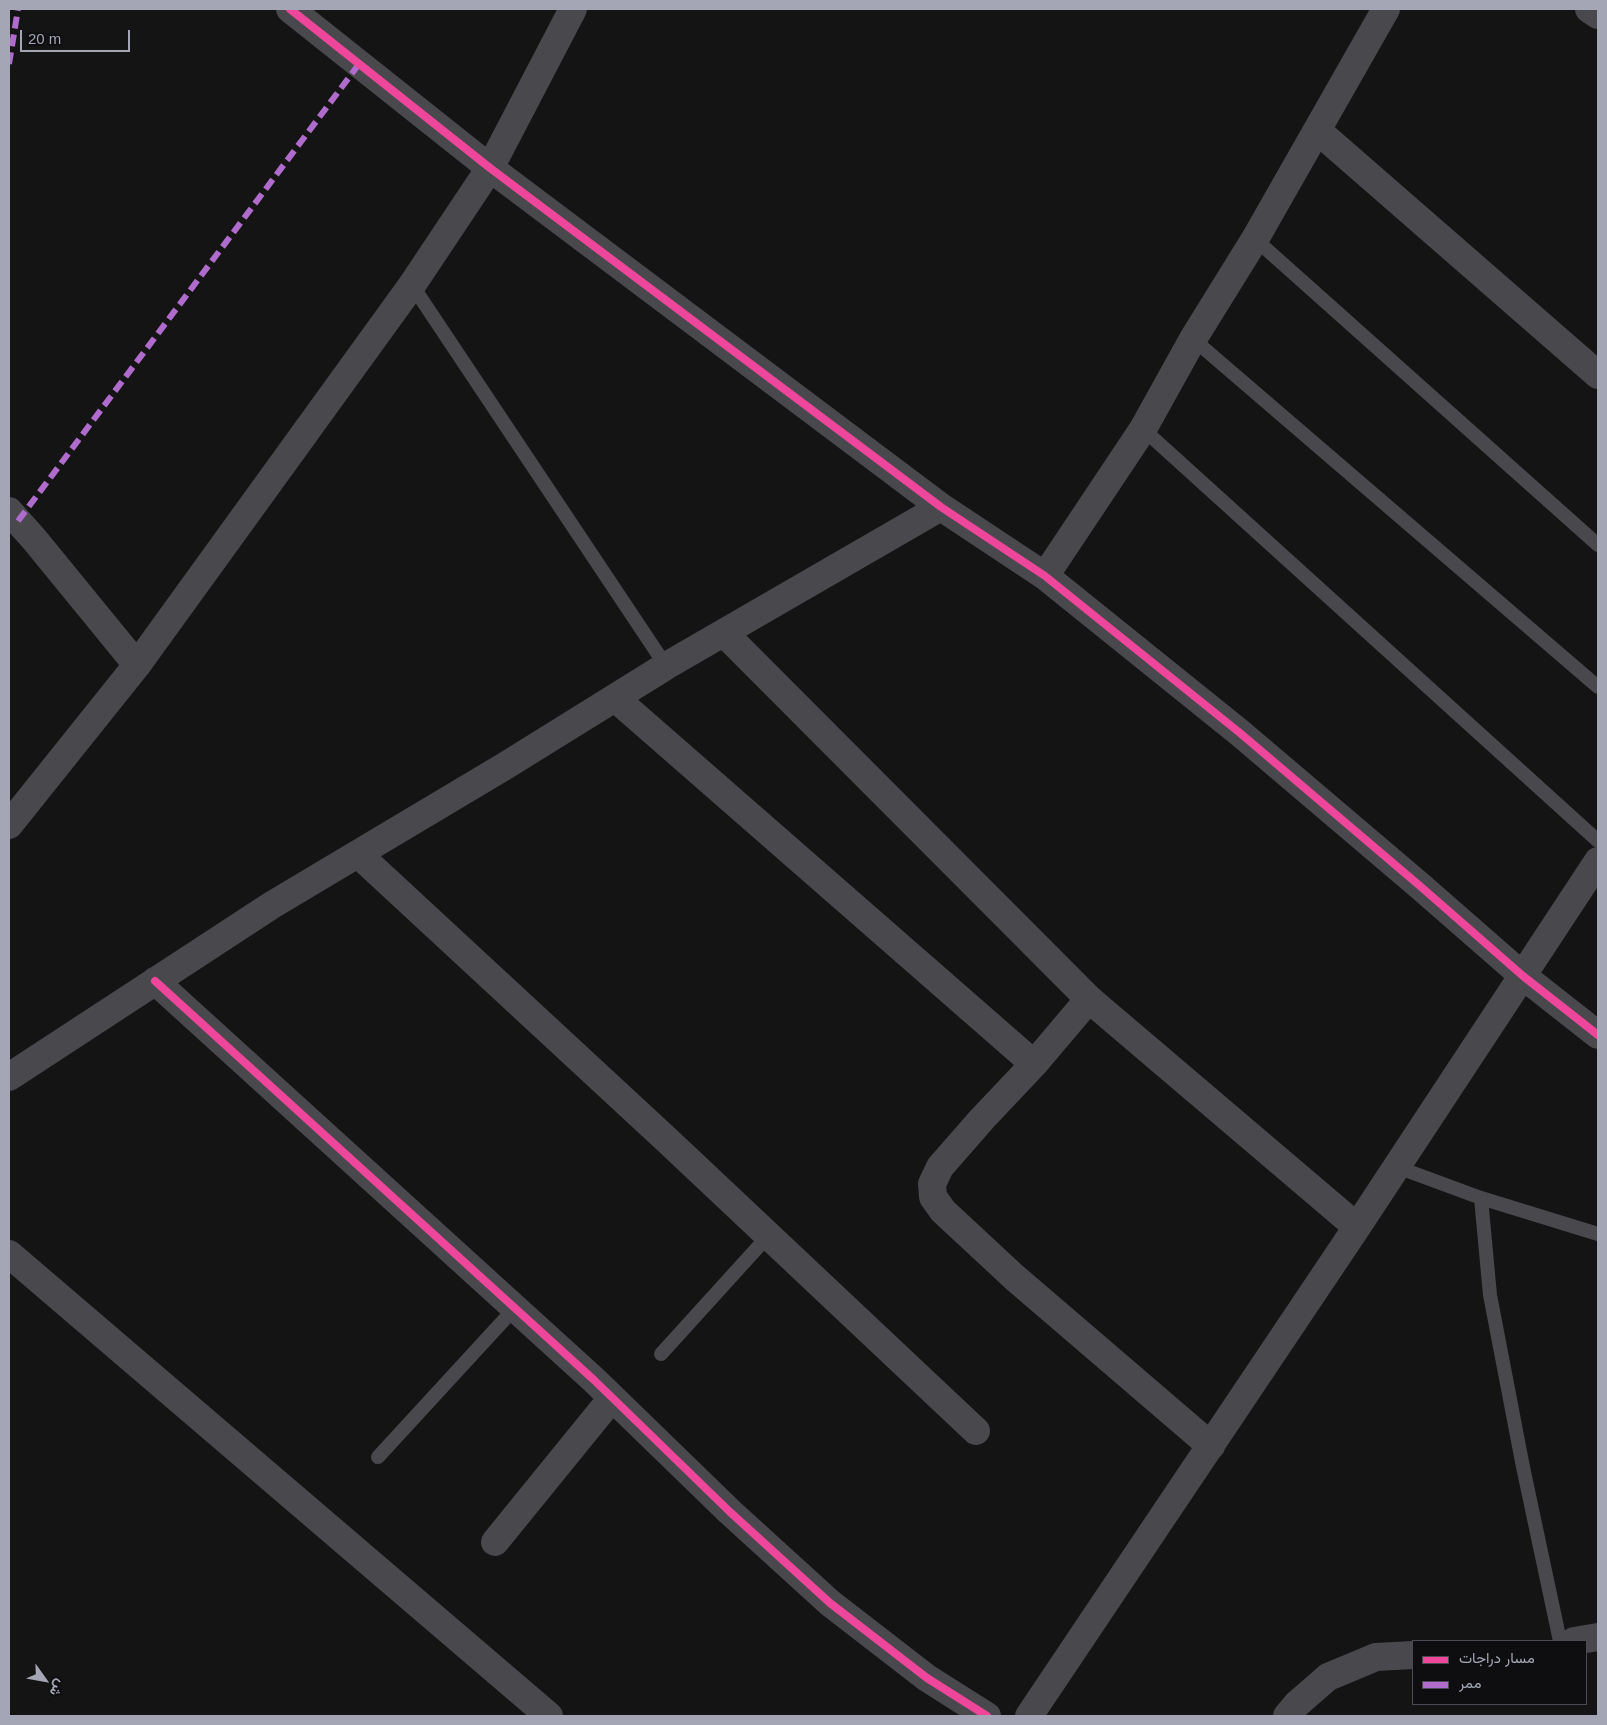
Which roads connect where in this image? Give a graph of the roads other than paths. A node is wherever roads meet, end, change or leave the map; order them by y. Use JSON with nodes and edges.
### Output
{"nodes":[{"id":1,"x":290,"y":9,"type":"edge"},
{"id":2,"x":573,"y":9,"type":"edge"},
{"id":3,"x":1386,"y":9,"type":"edge"},
{"id":4,"x":1589,"y":9,"type":"edge"},
{"id":5,"x":1598,"y":15,"type":"edge"},
{"id":6,"x":1318,"y":131,"type":"junction"},
{"id":7,"x":490,"y":168,"type":"junction"},
{"id":8,"x":1255,"y":239,"type":"junction"},
{"id":9,"x":412,"y":285,"type":"junction"},
{"id":10,"x":1193,"y":339,"type":"junction"},
{"id":11,"x":1598,"y":375,"type":"edge"},
{"id":12,"x":1143,"y":429,"type":"junction"},
{"id":13,"x":941,"y":507,"type":"junction"},
{"id":14,"x":9,"y":511,"type":"edge"},
{"id":15,"x":1598,"y":545,"type":"edge"},
{"id":16,"x":1045,"y":576,"type":"junction"},
{"id":17,"x":724,"y":633,"type":"junction"},
{"id":18,"x":137,"y":665,"type":"junction"},
{"id":19,"x":666,"y":666,"type":"junction"},
{"id":20,"x":1598,"y":686,"type":"edge"},
{"id":21,"x":615,"y":698,"type":"junction"},
{"id":22,"x":9,"y":826,"type":"edge"},
{"id":23,"x":1598,"y":841,"type":"edge"},
{"id":24,"x":358,"y":854,"type":"junction"},
{"id":25,"x":1598,"y":861,"type":"edge"},
{"id":26,"x":1523,"y":976,"type":"junction"},
{"id":27,"x":155,"y":981,"type":"junction"},
{"id":28,"x":1089,"y":999,"type":"junction"},
{"id":29,"x":1598,"y":1035,"type":"edge"},
{"id":30,"x":1034,"y":1064,"type":"junction"},
{"id":31,"x":9,"y":1077,"type":"edge"},
{"id":32,"x":1397,"y":1167,"type":"junction"},
{"id":33,"x":1481,"y":1198,"type":"junction"},
{"id":34,"x":1357,"y":1227,"type":"junction"},
{"id":35,"x":1598,"y":1234,"type":"edge"},
{"id":36,"x":768,"y":1235,"type":"junction"},
{"id":37,"x":9,"y":1254,"type":"edge"},
{"id":38,"x":515,"y":1308,"type":"junction"},
{"id":39,"x":661,"y":1354,"type":"dead end"},
{"id":40,"x":612,"y":1398,"type":"junction"},
{"id":41,"x":976,"y":1431,"type":"dead end"},
{"id":42,"x":1211,"y":1446,"type":"junction"},
{"id":43,"x":378,"y":1457,"type":"dead end"},
{"id":44,"x":495,"y":1542,"type":"dead end"},
{"id":45,"x":1598,"y":1637,"type":"edge"},
{"id":46,"x":1560,"y":1640,"type":"edge"},
{"id":47,"x":1580,"y":1640,"type":"edge"},
{"id":48,"x":1412,"y":1655,"type":"edge"},
{"id":49,"x":549,"y":1716,"type":"edge"},
{"id":50,"x":986,"y":1716,"type":"edge"},
{"id":51,"x":1030,"y":1716,"type":"edge"},
{"id":52,"x":1287,"y":1716,"type":"edge"}],
"edges":[{"from":1,"to":7,"type":"street"},
{"from":2,"to":7,"type":"street"},
{"from":3,"to":6,"type":"street"},
{"from":4,"to":5,"type":"street"},
{"from":6,"to":8,"type":"street"},
{"from":6,"to":11,"type":"street"},
{"from":7,"to":9,"type":"street"},
{"from":7,"to":13,"type":"street"},
{"from":8,"to":10,"type":"street"},
{"from":8,"to":15,"type":"lane"},
{"from":9,"to":18,"type":"street"},
{"from":9,"to":19,"type":"lane"},
{"from":10,"to":12,"type":"street"},
{"from":10,"to":20,"type":"lane"},
{"from":12,"to":16,"type":"street"},
{"from":12,"to":23,"type":"lane"},
{"from":13,"to":16,"type":"street"},
{"from":13,"to":17,"type":"street"},
{"from":14,"to":18,"type":"street"},
{"from":16,"to":26,"type":"street"},
{"from":17,"to":19,"type":"street"},
{"from":17,"to":28,"type":"street"},
{"from":18,"to":22,"type":"street"},
{"from":19,"to":21,"type":"street"},
{"from":21,"to":24,"type":"street"},
{"from":21,"to":30,"type":"street"},
{"from":24,"to":27,"type":"street"},
{"from":24,"to":36,"type":"street"},
{"from":25,"to":26,"type":"street"},
{"from":26,"to":29,"type":"street"},
{"from":26,"to":32,"type":"street"},
{"from":27,"to":31,"type":"street"},
{"from":27,"to":38,"type":"street"},
{"from":28,"to":30,"type":"street"},
{"from":28,"to":34,"type":"street"},
{"from":30,"to":42,"type":"street"},
{"from":32,"to":33,"type":"lane"},
{"from":32,"to":34,"type":"street"},
{"from":33,"to":35,"type":"lane"},
{"from":33,"to":46,"type":"lane"},
{"from":34,"to":42,"type":"street"},
{"from":36,"to":39,"type":"lane"},
{"from":36,"to":41,"type":"street"},
{"from":37,"to":49,"type":"street"},
{"from":38,"to":40,"type":"street"},
{"from":38,"to":43,"type":"lane"},
{"from":40,"to":44,"type":"street"},
{"from":40,"to":50,"type":"street"},
{"from":42,"to":51,"type":"street"},
{"from":45,"to":47,"type":"street"},
{"from":48,"to":52,"type":"street"}]}
